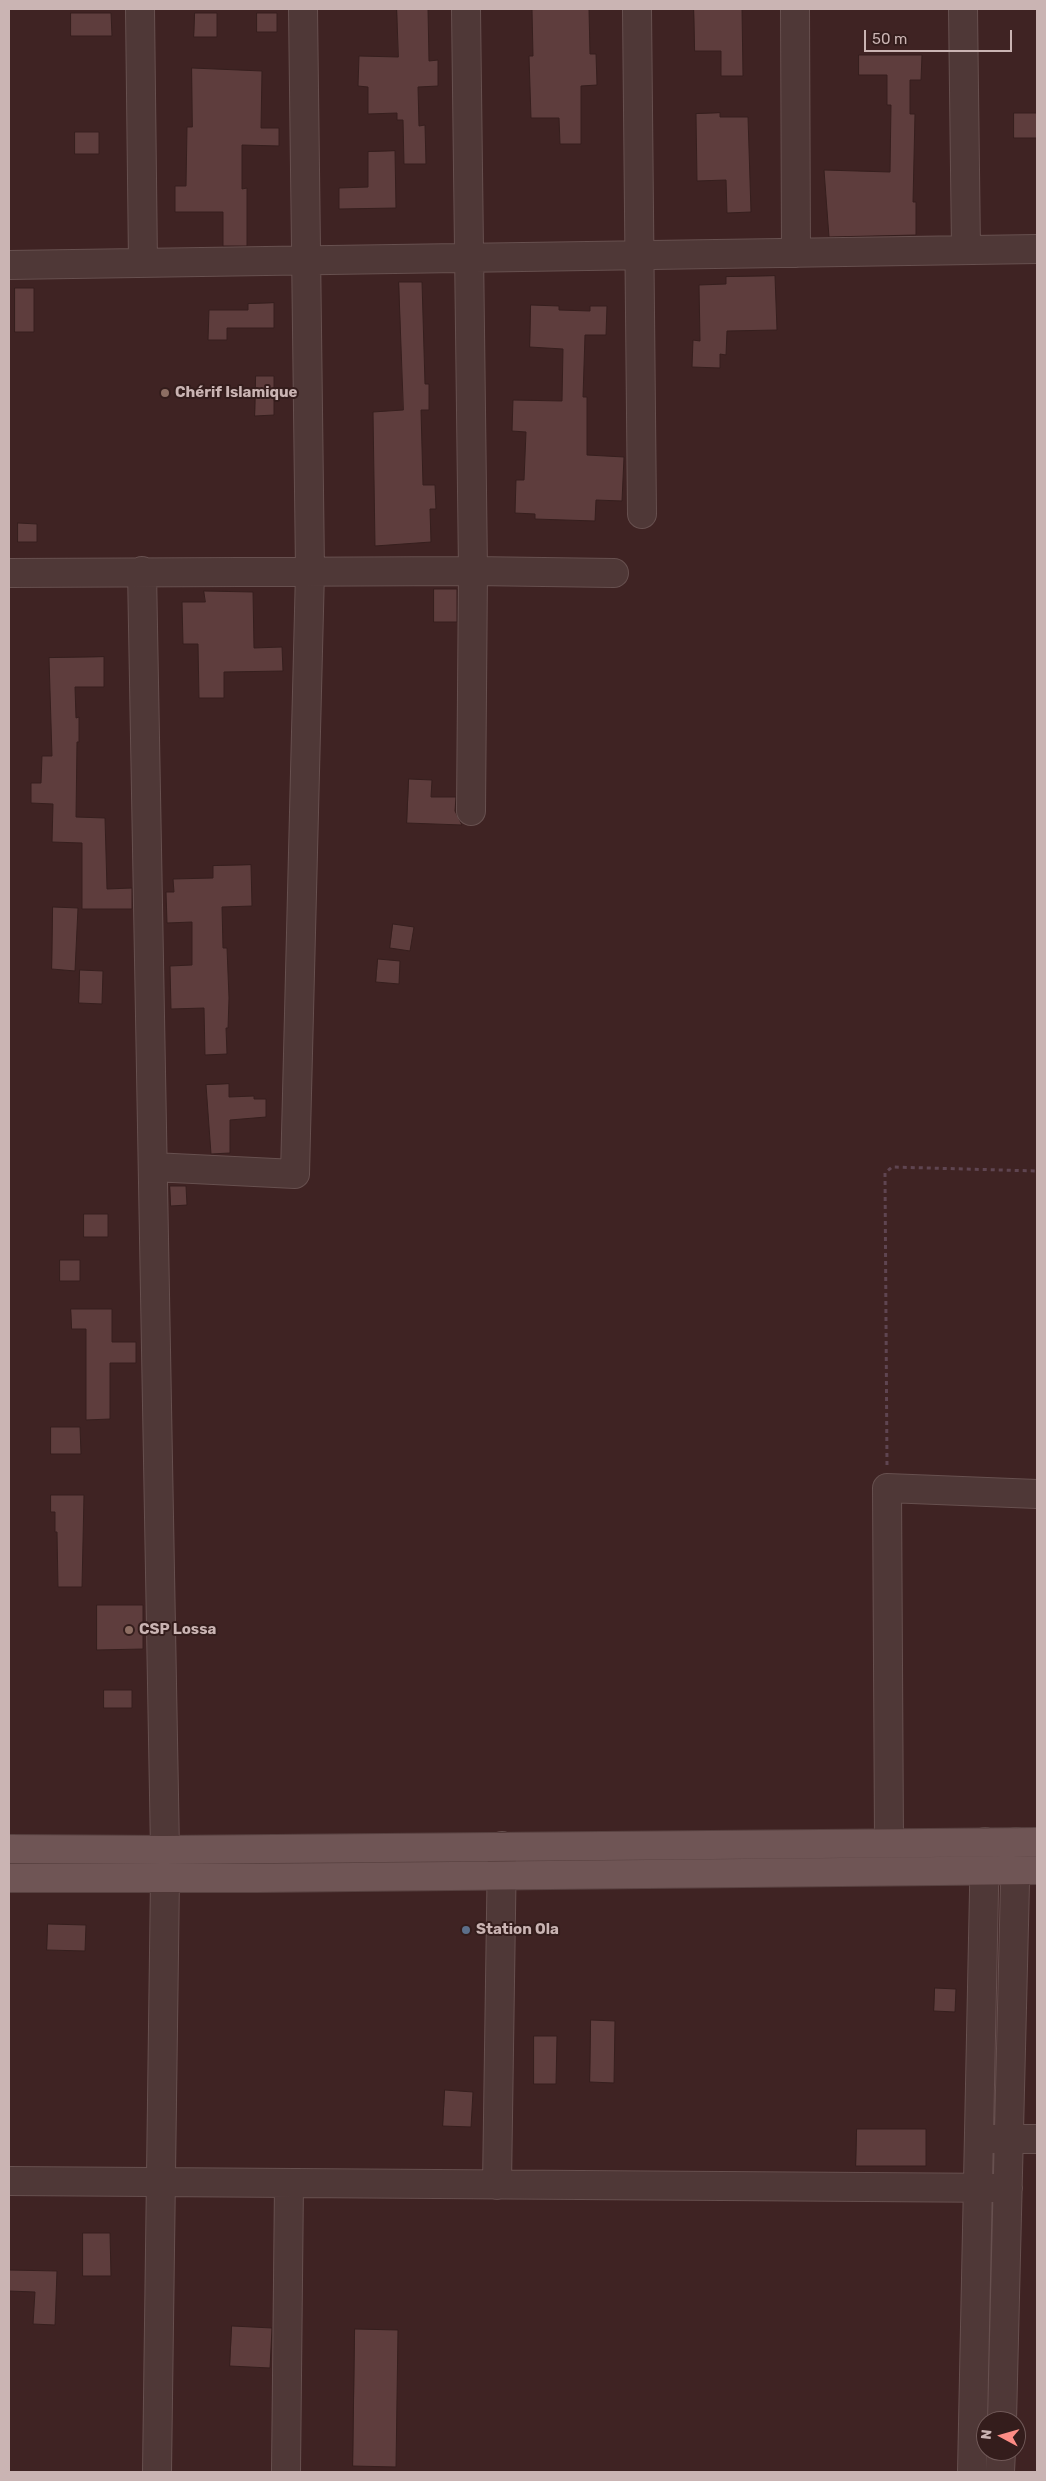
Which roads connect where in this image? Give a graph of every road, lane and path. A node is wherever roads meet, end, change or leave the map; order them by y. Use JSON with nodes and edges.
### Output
{"nodes":[{"id":1,"x":140,"y":9,"type":"edge"},
{"id":2,"x":303,"y":9,"type":"edge"},
{"id":3,"x":466,"y":9,"type":"edge"},
{"id":4,"x":636,"y":9,"type":"edge"},
{"id":5,"x":795,"y":9,"type":"edge"},
{"id":6,"x":963,"y":9,"type":"edge"},
{"id":7,"x":1037,"y":249,"type":"edge"},
{"id":8,"x":966,"y":250,"type":"junction"},
{"id":9,"x":796,"y":253,"type":"junction"},
{"id":10,"x":638,"y":255,"type":"junction"},
{"id":11,"x":471,"y":258,"type":"junction"},
{"id":12,"x":306,"y":260,"type":"junction"},
{"id":13,"x":143,"y":263,"type":"junction"},
{"id":14,"x":9,"y":265,"type":"edge"},
{"id":15,"x":642,"y":514,"type":"dead end"},
{"id":16,"x":142,"y":571,"type":"junction"},
{"id":17,"x":310,"y":571,"type":"junction"},
{"id":18,"x":473,"y":571,"type":"junction"},
{"id":19,"x":614,"y":572,"type":"dead end"},
{"id":20,"x":9,"y":573,"type":"edge"},
{"id":21,"x":471,"y":811,"type":"dead end"},
{"id":22,"x":153,"y":1167,"type":"junction"},
{"id":23,"x":1037,"y":1171,"type":"edge"},
{"id":24,"x":887,"y":1488,"type":"junction"},
{"id":25,"x":1037,"y":1494,"type":"edge"},
{"id":26,"x":889,"y":1842,"type":"junction"},
{"id":27,"x":977,"y":1842,"type":"junction"},
{"id":28,"x":1026,"y":1842,"type":"edge"},
{"id":29,"x":502,"y":1846,"type":"junction"},
{"id":30,"x":9,"y":1849,"type":"edge"},
{"id":31,"x":256,"y":1849,"type":"junction"},
{"id":32,"x":164,"y":1850,"type":"junction"},
{"id":33,"x":986,"y":1870,"type":"junction"},
{"id":34,"x":1026,"y":1870,"type":"edge"},
{"id":35,"x":501,"y":1875,"type":"junction"},
{"id":36,"x":9,"y":1878,"type":"edge"},
{"id":37,"x":165,"y":1878,"type":"junction"},
{"id":38,"x":258,"y":1878,"type":"junction"},
{"id":39,"x":1026,"y":1965,"type":"edge"},
{"id":40,"x":1009,"y":2139,"type":"junction"},
{"id":41,"x":1037,"y":2139,"type":"edge"},
{"id":42,"x":979,"y":2140,"type":"junction"},
{"id":43,"x":9,"y":2182,"type":"edge"},
{"id":44,"x":161,"y":2182,"type":"junction"},
{"id":45,"x":289,"y":2183,"type":"junction"},
{"id":46,"x":497,"y":2185,"type":"junction"},
{"id":47,"x":977,"y":2188,"type":"junction"},
{"id":48,"x":1008,"y":2188,"type":"junction"},
{"id":49,"x":1002,"y":2411,"type":"edge"},
{"id":50,"x":157,"y":2472,"type":"edge"},
{"id":51,"x":286,"y":2472,"type":"edge"},
{"id":52,"x":972,"y":2472,"type":"edge"}],
"edges":[{"from":1,"to":13,"type":"street"},
{"from":2,"to":12,"type":"street"},
{"from":3,"to":11,"type":"street"},
{"from":4,"to":10,"type":"street"},
{"from":5,"to":9,"type":"street"},
{"from":6,"to":8,"type":"street"},
{"from":7,"to":8,"type":"street"},
{"from":8,"to":9,"type":"street"},
{"from":9,"to":10,"type":"street"},
{"from":10,"to":11,"type":"street"},
{"from":10,"to":15,"type":"street"},
{"from":11,"to":12,"type":"street"},
{"from":11,"to":18,"type":"street"},
{"from":12,"to":13,"type":"street"},
{"from":12,"to":17,"type":"street"},
{"from":13,"to":14,"type":"street"},
{"from":16,"to":17,"type":"street"},
{"from":16,"to":20,"type":"street"},
{"from":16,"to":22,"type":"street"},
{"from":17,"to":18,"type":"street"},
{"from":17,"to":22,"type":"street"},
{"from":18,"to":19,"type":"street"},
{"from":18,"to":21,"type":"street"},
{"from":22,"to":32,"type":"street"},
{"from":23,"to":24,"type":"path"},
{"from":24,"to":25,"type":"street"},
{"from":24,"to":26,"type":"street"},
{"from":26,"to":27,"type":"main road"},
{"from":26,"to":29,"type":"main road"},
{"from":27,"to":28,"type":"main road"},
{"from":27,"to":33,"type":"street"},
{"from":28,"to":34,"type":"street"},
{"from":29,"to":31,"type":"main road"},
{"from":29,"to":35,"type":"street"},
{"from":30,"to":32,"type":"main road"},
{"from":31,"to":32,"type":"main road"},
{"from":31,"to":38,"type":"main road"},
{"from":33,"to":34,"type":"main road"},
{"from":33,"to":35,"type":"main road"},
{"from":33,"to":42,"type":"street"},
{"from":34,"to":39,"type":"street"},
{"from":35,"to":38,"type":"main road"},
{"from":35,"to":46,"type":"street"},
{"from":36,"to":37,"type":"main road"},
{"from":37,"to":38,"type":"main road"},
{"from":37,"to":44,"type":"street"},
{"from":39,"to":40,"type":"street"},
{"from":40,"to":41,"type":"street"},
{"from":40,"to":42,"type":"street"},
{"from":40,"to":48,"type":"street"},
{"from":42,"to":47,"type":"street"},
{"from":43,"to":44,"type":"street"},
{"from":44,"to":45,"type":"street"},
{"from":44,"to":50,"type":"street"},
{"from":45,"to":46,"type":"street"},
{"from":45,"to":51,"type":"street"},
{"from":46,"to":47,"type":"street"},
{"from":47,"to":48,"type":"street"},
{"from":47,"to":52,"type":"street"},
{"from":48,"to":49,"type":"street"}]}
